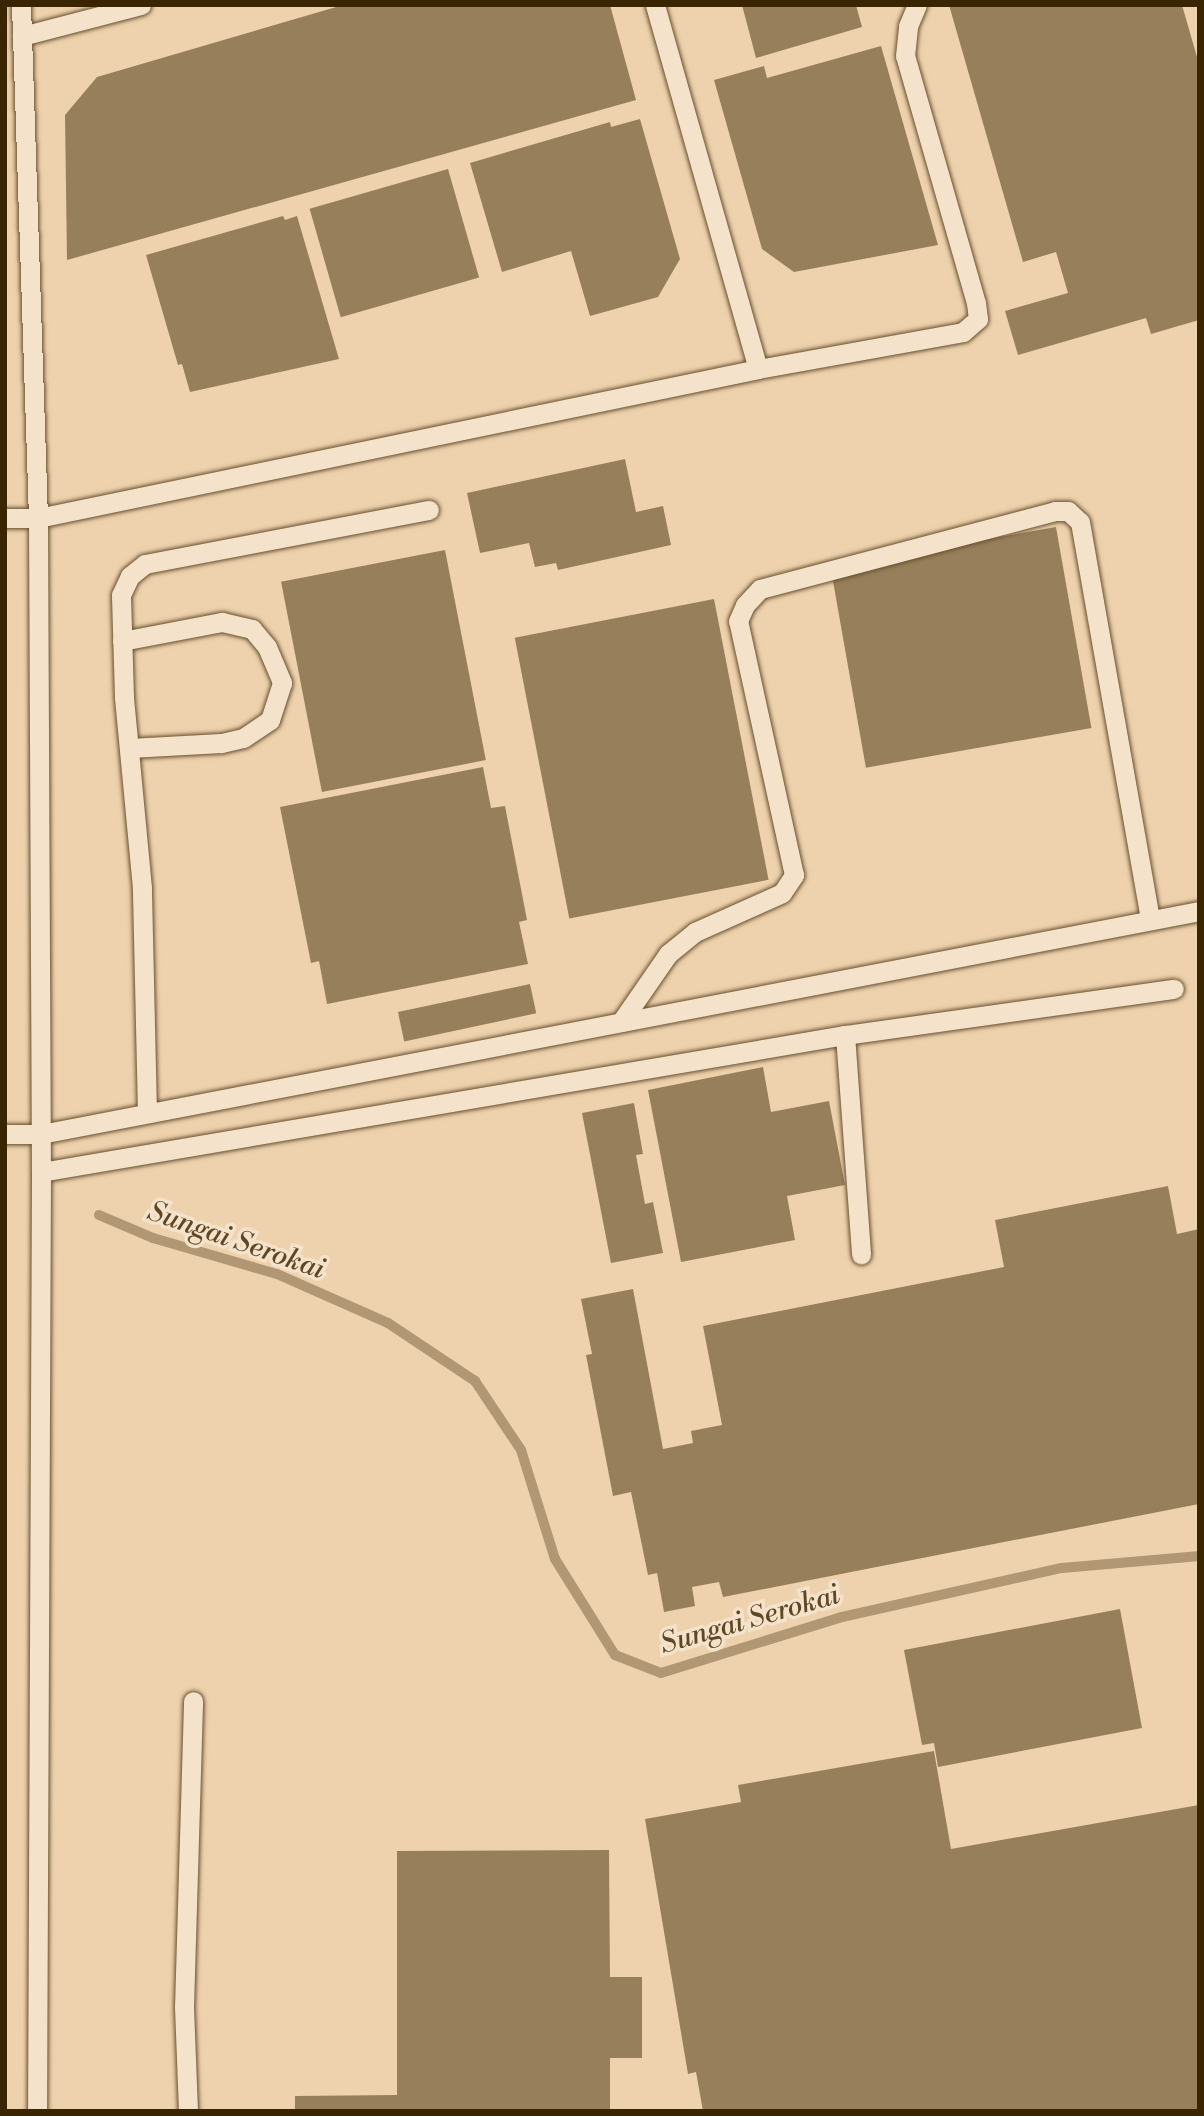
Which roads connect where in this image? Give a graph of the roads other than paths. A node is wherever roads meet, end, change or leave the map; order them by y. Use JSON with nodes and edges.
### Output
{"nodes":[{"id":1,"x":21,"y":5,"type":"edge"},
{"id":2,"x":141,"y":5,"type":"edge"},
{"id":3,"x":655,"y":5,"type":"edge"},
{"id":4,"x":917,"y":5,"type":"edge"},
{"id":5,"x":22,"y":36,"type":"junction"},
{"id":6,"x":758,"y":369,"type":"junction"},
{"id":7,"x":429,"y":510,"type":"dead end"},
{"id":8,"x":5,"y":518,"type":"edge"},
{"id":9,"x":38,"y":518,"type":"junction"},
{"id":10,"x":122,"y":641,"type":"junction"},
{"id":11,"x":129,"y":748,"type":"junction"},
{"id":12,"x":1199,"y":911,"type":"edge"},
{"id":13,"x":1150,"y":920,"type":"junction"},
{"id":14,"x":1174,"y":989,"type":"dead end"},
{"id":15,"x":621,"y":1022,"type":"junction"},
{"id":16,"x":845,"y":1035,"type":"junction"},
{"id":17,"x":147,"y":1113,"type":"junction"},
{"id":18,"x":5,"y":1134,"type":"edge"},
{"id":19,"x":41,"y":1134,"type":"junction"},
{"id":20,"x":41,"y":1172,"type":"junction"},
{"id":21,"x":861,"y":1254,"type":"dead end"},
{"id":22,"x":193,"y":1701,"type":"dead end"},
{"id":23,"x":37,"y":2111,"type":"edge"},
{"id":24,"x":188,"y":2111,"type":"edge"}],
"edges":[{"from":1,"to":5,"type":"lane"},
{"from":2,"to":5,"type":"lane"},
{"from":3,"to":6,"type":"lane"},
{"from":4,"to":6,"type":"lane"},
{"from":5,"to":9,"type":"lane"},
{"from":6,"to":9,"type":"lane"},
{"from":7,"to":10,"type":"lane"},
{"from":8,"to":9,"type":"lane"},
{"from":9,"to":19,"type":"lane"},
{"from":10,"to":11,"type":"lane"},
{"from":10,"to":11,"type":"lane"},
{"from":11,"to":17,"type":"lane"},
{"from":12,"to":13,"type":"lane"},
{"from":13,"to":15,"type":"lane"},
{"from":13,"to":15,"type":"lane"},
{"from":14,"to":16,"type":"lane"},
{"from":15,"to":17,"type":"lane"},
{"from":16,"to":20,"type":"lane"},
{"from":16,"to":21,"type":"lane"},
{"from":17,"to":19,"type":"lane"},
{"from":18,"to":19,"type":"lane"},
{"from":19,"to":20,"type":"lane"},
{"from":20,"to":23,"type":"lane"},
{"from":22,"to":24,"type":"lane"}]}
